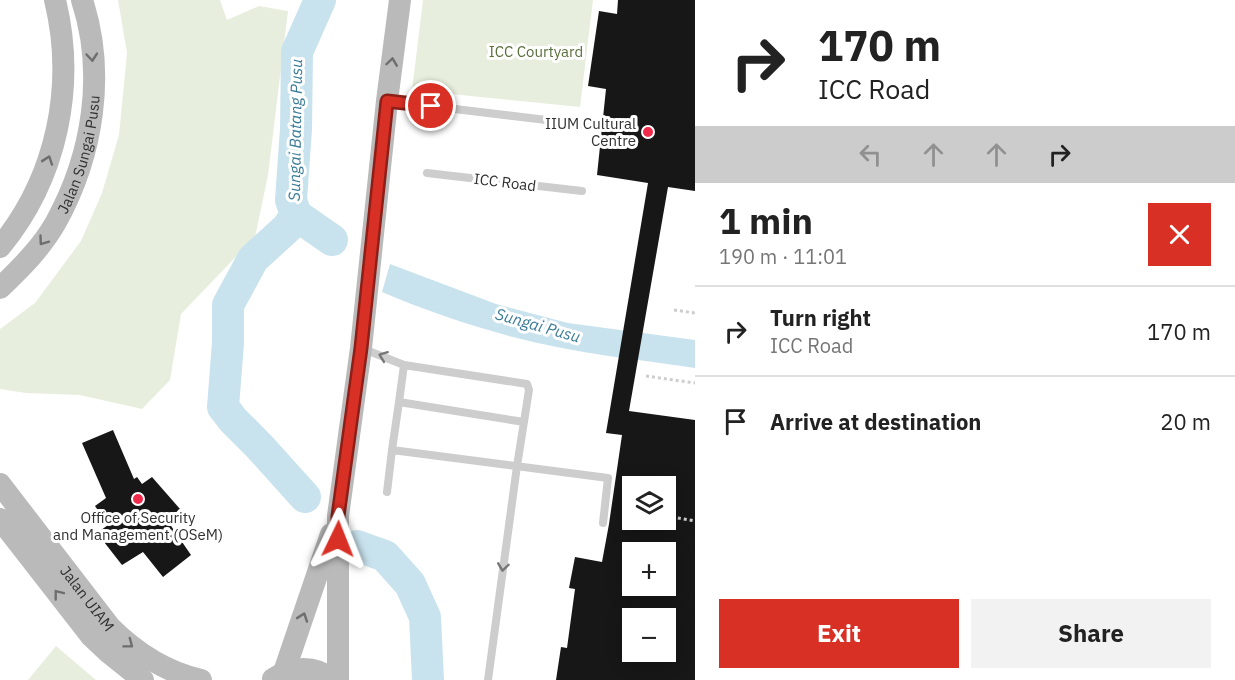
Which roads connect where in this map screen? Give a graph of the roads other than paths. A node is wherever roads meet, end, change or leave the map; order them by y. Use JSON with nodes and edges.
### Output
{"nodes":[{"id":1,"x":55,"y":0,"type":"edge"},
{"id":2,"x":82,"y":0,"type":"edge"},
{"id":3,"x":400,"y":0,"type":"edge"},
{"id":4,"x":387,"y":101,"type":"junction"},
{"id":5,"x":588,"y":125,"type":"dead end"},
{"id":6,"x":427,"y":173,"type":"dead end"},
{"id":7,"x":582,"y":192,"type":"dead end"},
{"id":8,"x":0,"y":247,"type":"edge"},
{"id":9,"x":0,"y":288,"type":"edge"},
{"id":10,"x":361,"y":348,"type":"junction"},
{"id":11,"x":404,"y":365,"type":"junction"},
{"id":12,"x":399,"y":402,"type":"junction"},
{"id":13,"x":524,"y":422,"type":"junction"},
{"id":14,"x":392,"y":450,"type":"junction"},
{"id":15,"x":517,"y":466,"type":"junction"},
{"id":16,"x":0,"y":484,"type":"edge"},
{"id":17,"x":387,"y":492,"type":"dead end"},
{"id":18,"x":338,"y":516,"type":"junction"},
{"id":19,"x":0,"y":519,"type":"edge"},
{"id":20,"x":603,"y":523,"type":"dead end"},
{"id":21,"x":38,"y":551,"type":"junction"},
{"id":22,"x":278,"y":676,"type":"edge"},
{"id":23,"x":143,"y":680,"type":"edge"},
{"id":24,"x":201,"y":680,"type":"edge"},
{"id":25,"x":336,"y":680,"type":"edge"},
{"id":26,"x":488,"y":680,"type":"edge"}],
"edges":[{"from":8,"to":1,"type":"street","name":"Jalan Sungai Pusu","one_way":true},
{"from":2,"to":9,"type":"street","name":"Jalan Sungai Pusu","one_way":true},
{"from":4,"to":3,"type":"street","one_way":true},
{"from":4,"to":5,"type":"lane"},
{"from":4,"to":10,"type":"street"},
{"from":6,"to":7,"type":"lane","name":"ICC Road"},
{"from":11,"to":10,"type":"lane","one_way":true},
{"from":10,"to":18,"type":"street"},
{"from":11,"to":12,"type":"lane"},
{"from":11,"to":13,"type":"lane"},
{"from":12,"to":13,"type":"lane"},
{"from":12,"to":14,"type":"lane"},
{"from":13,"to":15,"type":"lane"},
{"from":14,"to":15,"type":"lane"},
{"from":14,"to":17,"type":"lane"},
{"from":15,"to":20,"type":"lane"},
{"from":15,"to":26,"type":"lane","one_way":true},
{"from":16,"to":21,"type":"street","name":"Jalan UIAM"},
{"from":22,"to":18,"type":"street","one_way":true},
{"from":18,"to":25,"type":"street"},
{"from":19,"to":21,"type":"street","name":"Jalan UIAM"},
{"from":23,"to":21,"type":"street","name":"Jalan UIAM","one_way":true},
{"from":21,"to":24,"type":"street","name":"Jalan UIAM","one_way":true},
{"from":22,"to":25,"type":"street"}]}
